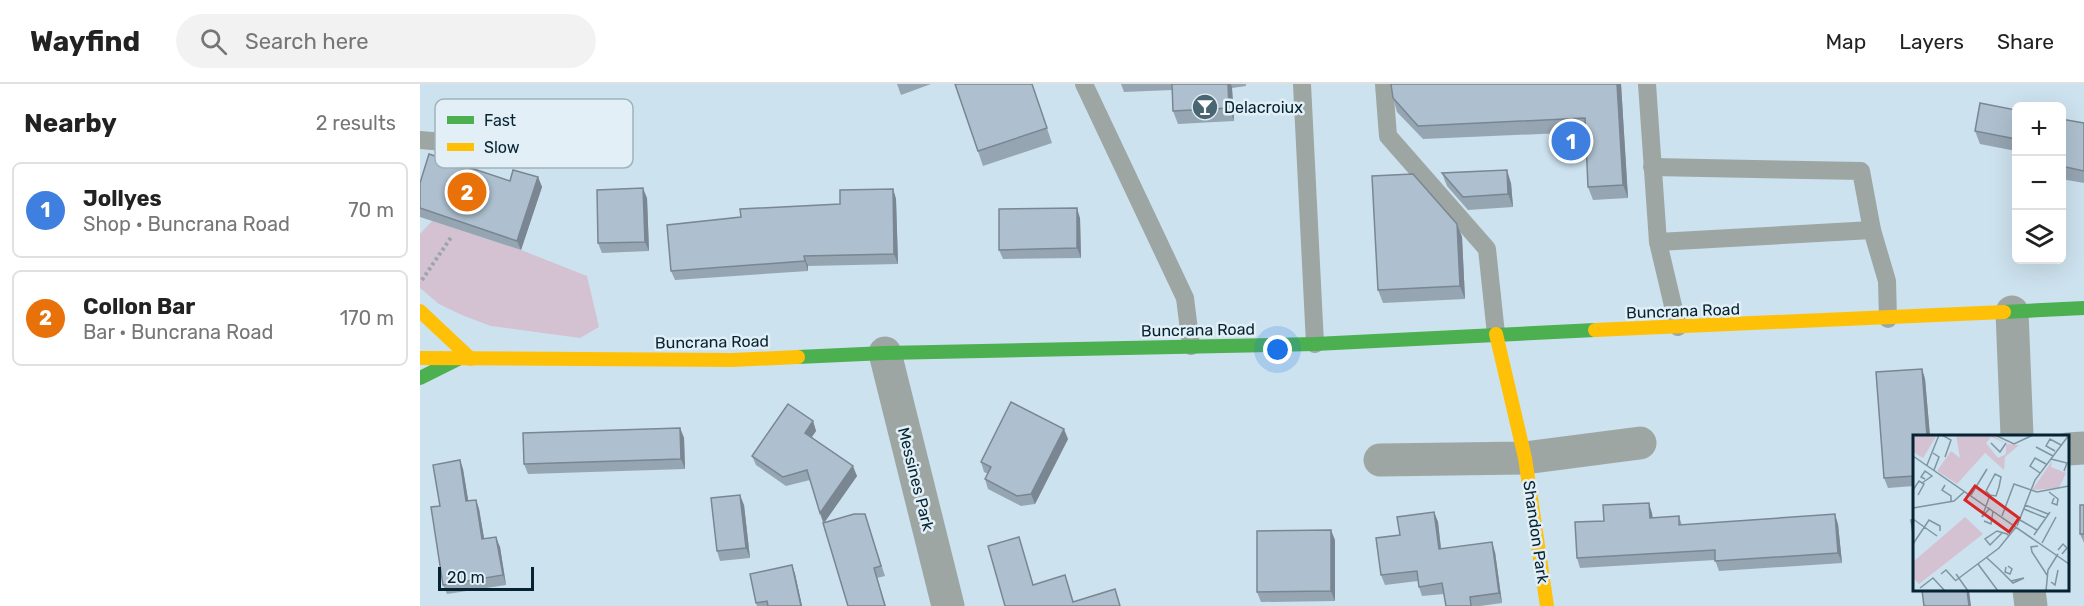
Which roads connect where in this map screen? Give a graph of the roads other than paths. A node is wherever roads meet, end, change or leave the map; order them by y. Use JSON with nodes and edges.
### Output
{"nodes":[{"id":1,"x":1084,"y":84,"type":"edge"},
{"id":2,"x":1302,"y":84,"type":"edge"},
{"id":3,"x":1384,"y":84,"type":"edge"},
{"id":4,"x":1647,"y":84,"type":"edge"},
{"id":5,"x":420,"y":140,"type":"edge"},
{"id":6,"x":435,"y":141,"type":"edge"},
{"id":7,"x":1652,"y":167,"type":"junction"},
{"id":8,"x":1872,"y":230,"type":"junction"},
{"id":9,"x":1658,"y":242,"type":"junction"},
{"id":10,"x":2084,"y":308,"type":"edge"},
{"id":11,"x":420,"y":311,"type":"edge"},
{"id":12,"x":2012,"y":312,"type":"junction"},
{"id":13,"x":1888,"y":319,"type":"junction"},
{"id":14,"x":1678,"y":327,"type":"junction"},
{"id":15,"x":1496,"y":334,"type":"junction"},
{"id":16,"x":1315,"y":344,"type":"junction"},
{"id":17,"x":1191,"y":346,"type":"junction"},
{"id":18,"x":885,"y":353,"type":"junction"},
{"id":19,"x":420,"y":358,"type":"edge"},
{"id":20,"x":465,"y":359,"type":"junction"},
{"id":21,"x":420,"y":378,"type":"edge"},
{"id":22,"x":2017,"y":435,"type":"edge"},
{"id":23,"x":1640,"y":443,"type":"dead end"},
{"id":24,"x":1525,"y":458,"type":"junction"},
{"id":25,"x":1380,"y":460,"type":"dead end"},
{"id":26,"x":2029,"y":591,"type":"edge"},
{"id":27,"x":948,"y":606,"type":"edge"},
{"id":28,"x":1547,"y":606,"type":"edge"},
{"id":29,"x":2031,"y":606,"type":"edge"}],
"edges":[{"from":1,"to":17,"type":"lane"},
{"from":2,"to":16,"type":"lane"},
{"from":3,"to":15,"type":"lane"},
{"from":4,"to":7,"type":"lane"},
{"from":5,"to":6,"type":"lane"},
{"from":7,"to":8,"type":"lane"},
{"from":7,"to":9,"type":"lane"},
{"from":8,"to":9,"type":"lane"},
{"from":8,"to":13,"type":"lane"},
{"from":9,"to":14,"type":"lane"},
{"from":10,"to":12,"type":"main road","name":"Buncrana Road"},
{"from":11,"to":20,"type":"main road"},
{"from":12,"to":13,"type":"main road","name":"Buncrana Road"},
{"from":12,"to":22,"type":"street"},
{"from":13,"to":14,"type":"main road","name":"Buncrana Road"},
{"from":14,"to":15,"type":"main road","name":"Buncrana Road"},
{"from":15,"to":16,"type":"main road","name":"Buncrana Road"},
{"from":15,"to":24,"type":"main road","name":"Shandon Park"},
{"from":16,"to":17,"type":"main road","name":"Buncrana Road"},
{"from":17,"to":18,"type":"main road","name":"Buncrana Road"},
{"from":18,"to":20,"type":"main road","name":"Buncrana Road"},
{"from":18,"to":27,"type":"street","name":"Messines Park"},
{"from":19,"to":20,"type":"main road","name":"Buncrana Road"},
{"from":20,"to":21,"type":"main road"},
{"from":23,"to":24,"type":"street","name":"Shandon Park"},
{"from":24,"to":25,"type":"street","name":"Shandon Park"},
{"from":24,"to":28,"type":"main road","name":"Shandon Park"},
{"from":26,"to":29,"type":"street"}]}
